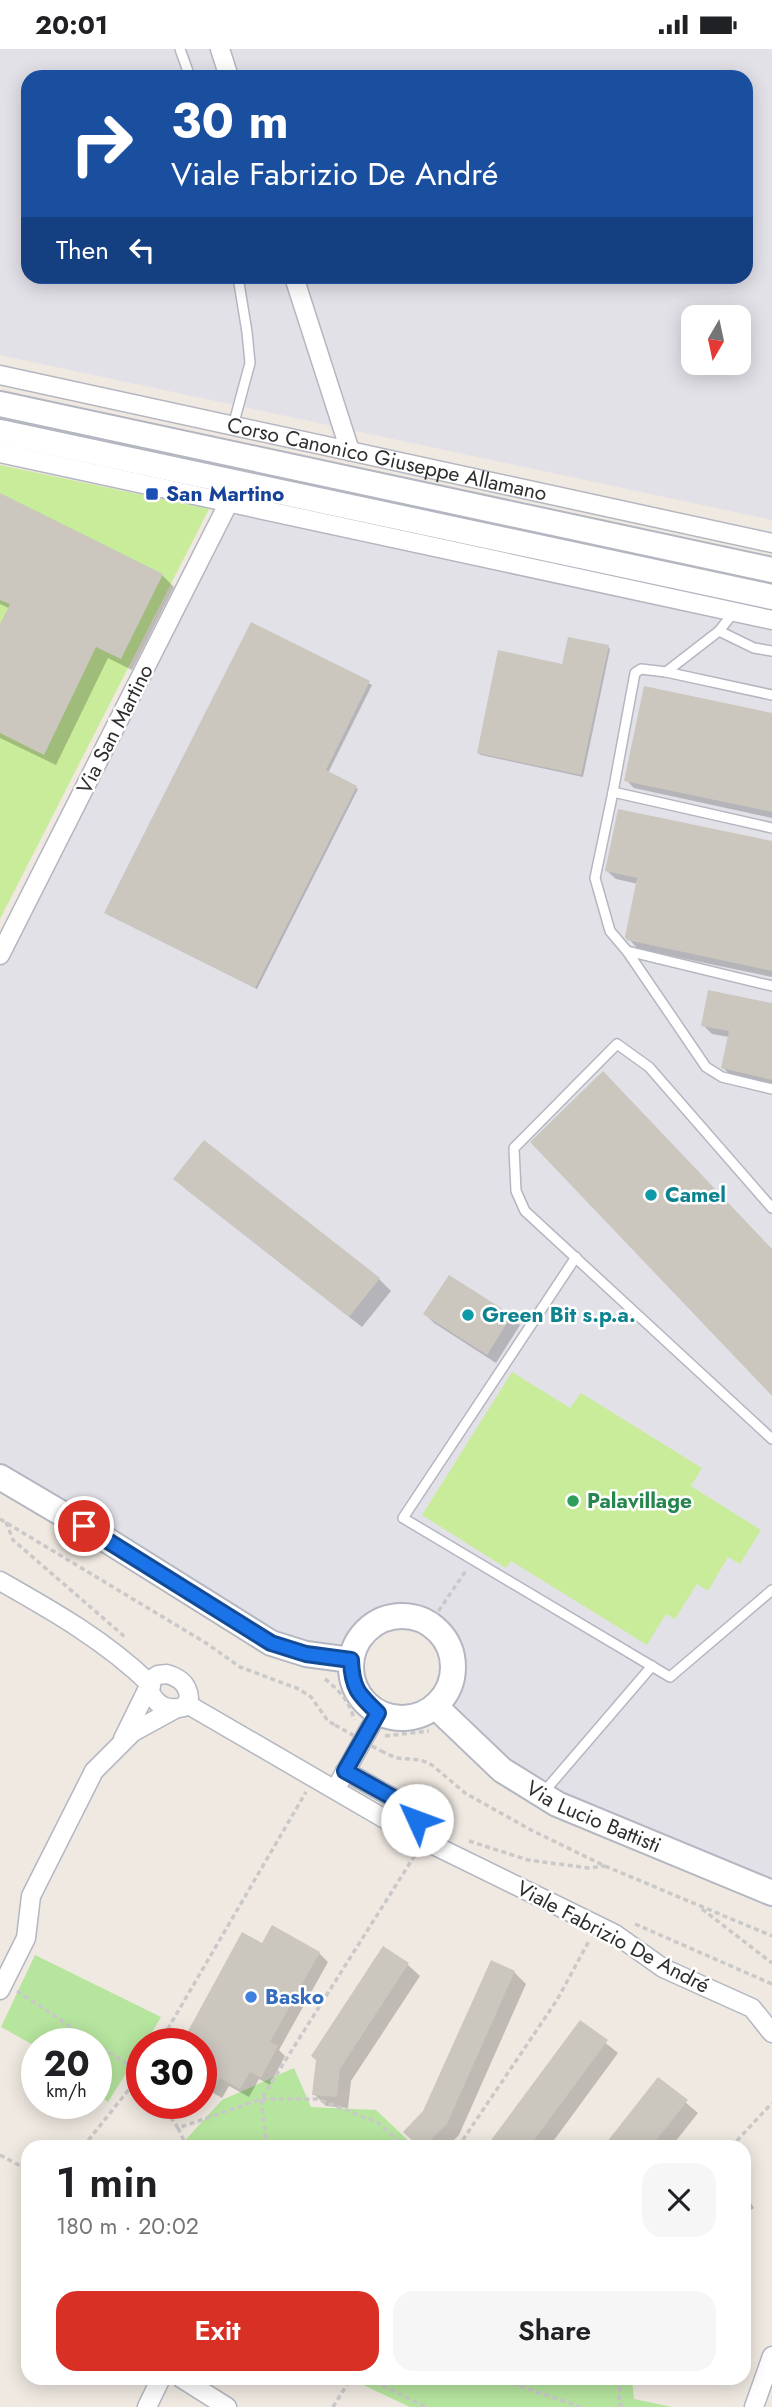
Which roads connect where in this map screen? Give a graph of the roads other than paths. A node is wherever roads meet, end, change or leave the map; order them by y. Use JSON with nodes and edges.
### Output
{"nodes":[{"id":1,"x":180,"y":49,"type":"edge"},
{"id":2,"x":220,"y":49,"type":"edge"},
{"id":3,"x":188,"y":70,"type":"edge"},
{"id":4,"x":227,"y":70,"type":"edge"},
{"id":5,"x":239,"y":284,"type":"edge"},
{"id":6,"x":296,"y":284,"type":"edge"},
{"id":7,"x":0,"y":375,"type":"edge"},
{"id":8,"x":0,"y":404,"type":"edge"},
{"id":9,"x":233,"y":426,"type":"junction"},
{"id":10,"x":0,"y":432,"type":"edge"},
{"id":11,"x":350,"y":451,"type":"junction"},
{"id":12,"x":0,"y":453,"type":"edge"},
{"id":13,"x":229,"y":502,"type":"junction"},
{"id":14,"x":772,"y":543,"type":"edge"},
{"id":15,"x":772,"y":570,"type":"edge"},
{"id":16,"x":772,"y":597,"type":"edge"},
{"id":17,"x":734,"y":612,"type":"junction"},
{"id":18,"x":772,"y":620,"type":"edge"},
{"id":19,"x":719,"y":631,"type":"junction"},
{"id":20,"x":772,"y":651,"type":"edge"},
{"id":21,"x":666,"y":672,"type":"junction"},
{"id":22,"x":772,"y":695,"type":"edge"},
{"id":23,"x":613,"y":792,"type":"junction"},
{"id":24,"x":772,"y":828,"type":"edge"},
{"id":25,"x":627,"y":951,"type":"junction"},
{"id":26,"x":0,"y":955,"type":"edge"},
{"id":27,"x":772,"y":986,"type":"edge"},
{"id":28,"x":772,"y":1089,"type":"edge"},
{"id":29,"x":772,"y":1208,"type":"edge"},
{"id":30,"x":576,"y":1257,"type":"junction"},
{"id":31,"x":772,"y":1439,"type":"edge"},
{"id":32,"x":0,"y":1477,"type":"edge"},
{"id":33,"x":0,"y":1581,"type":"edge"},
{"id":34,"x":772,"y":1590,"type":"edge"},
{"id":35,"x":351,"y":1660,"type":"junction"},
{"id":36,"x":652,"y":1667,"type":"junction"},
{"id":37,"x":150,"y":1684,"type":"junction"},
{"id":38,"x":435,"y":1706,"type":"junction"},
{"id":39,"x":181,"y":1707,"type":"junction"},
{"id":40,"x":378,"y":1713,"type":"junction"},
{"id":41,"x":120,"y":1745,"type":"junction"},
{"id":42,"x":345,"y":1771,"type":"junction"},
{"id":43,"x":335,"y":1790,"type":"junction"},
{"id":44,"x":541,"y":1794,"type":"junction"},
{"id":45,"x":416,"y":1837,"type":"junction"},
{"id":46,"x":772,"y":1893,"type":"edge"},
{"id":47,"x":2,"y":1986,"type":"edge"},
{"id":48,"x":772,"y":2033,"type":"edge"},
{"id":49,"x":772,"y":2356,"type":"edge"},
{"id":50,"x":158,"y":2385,"type":"edge"},
{"id":51,"x":192,"y":2385,"type":"edge"},
{"id":52,"x":210,"y":2385,"type":"edge"},
{"id":53,"x":225,"y":2406,"type":"edge"},
{"id":54,"x":147,"y":2407,"type":"edge"},
{"id":55,"x":754,"y":2407,"type":"edge"}],
"edges":[{"from":1,"to":3,"type":"lane"},
{"from":2,"to":4,"type":"street"},
{"from":5,"to":9,"type":"lane"},
{"from":6,"to":11,"type":"street"},
{"from":7,"to":9,"type":"street","name":"Corso Canonico Giuseppe Allamano"},
{"from":8,"to":15,"type":"main road","name":"Corso Canonico Giuseppe Allamano"},
{"from":9,"to":11,"type":"street","name":"Corso Canonico Giuseppe Allamano"},
{"from":10,"to":16,"type":"main road"},
{"from":11,"to":14,"type":"street","name":"Corso Canonico Giuseppe Allamano"},
{"from":12,"to":13,"type":"street"},
{"from":13,"to":17,"type":"street"},
{"from":13,"to":26,"type":"street","name":"Via San Martino"},
{"from":17,"to":18,"type":"street"},
{"from":17,"to":19,"type":"lane"},
{"from":19,"to":20,"type":"lane"},
{"from":19,"to":21,"type":"lane"},
{"from":21,"to":22,"type":"lane"},
{"from":21,"to":23,"type":"lane"},
{"from":23,"to":24,"type":"lane"},
{"from":23,"to":25,"type":"lane"},
{"from":25,"to":27,"type":"lane"},
{"from":25,"to":28,"type":"lane"},
{"from":29,"to":30,"type":"lane"},
{"from":30,"to":31,"type":"lane"},
{"from":30,"to":36,"type":"lane"},
{"from":32,"to":35,"type":"main road"},
{"from":33,"to":37,"type":"street","name":"Viale Fabrizio De André"},
{"from":34,"to":36,"type":"lane"},
{"from":35,"to":38,"type":"main road"},
{"from":35,"to":40,"type":"main road"},
{"from":36,"to":44,"type":"lane"},
{"from":37,"to":39,"type":"street","name":"Viale Fabrizio De André"},
{"from":37,"to":39,"type":"street"},
{"from":37,"to":41,"type":"street"},
{"from":38,"to":40,"type":"main road"},
{"from":38,"to":44,"type":"main road","name":"Via Lucio Battisti"},
{"from":39,"to":41,"type":"street"},
{"from":39,"to":43,"type":"street","name":"Viale Fabrizio De André"},
{"from":40,"to":42,"type":"street"},
{"from":41,"to":47,"type":"street"},
{"from":42,"to":43,"type":"street"},
{"from":42,"to":45,"type":"street"},
{"from":43,"to":45,"type":"street","name":"Viale Fabrizio De André"},
{"from":44,"to":46,"type":"main road","name":"Via Lucio Battisti"},
{"from":45,"to":48,"type":"street","name":"Viale Fabrizio De André"},
{"from":49,"to":55,"type":"street"},
{"from":50,"to":54,"type":"street"},
{"from":51,"to":53,"type":"street"},
{"from":52,"to":53,"type":"street"}]}
